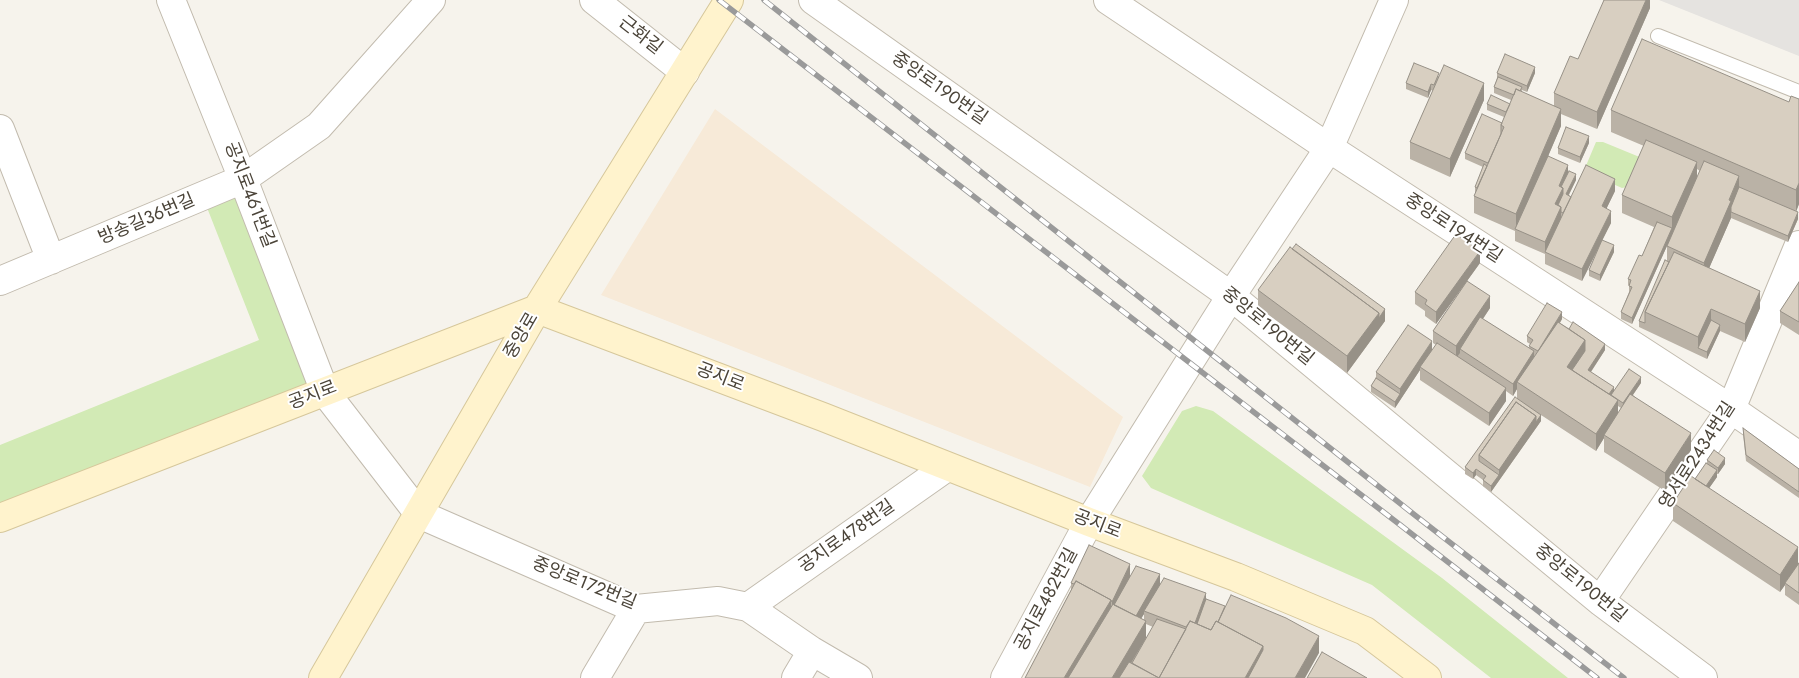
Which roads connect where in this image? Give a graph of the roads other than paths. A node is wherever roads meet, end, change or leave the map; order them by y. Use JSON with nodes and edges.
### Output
{"nodes":[{"id":1,"x":171,"y":0,"type":"edge"},
{"id":2,"x":431,"y":0,"type":"edge"},
{"id":3,"x":594,"y":0,"type":"edge"},
{"id":4,"x":729,"y":0,"type":"edge"},
{"id":5,"x":813,"y":0,"type":"edge"},
{"id":6,"x":1108,"y":0,"type":"edge"},
{"id":7,"x":1394,"y":0,"type":"edge"},
{"id":8,"x":1658,"y":36,"type":"dead end"},
{"id":9,"x":685,"y":72,"type":"junction"},
{"id":10,"x":1799,"y":92,"type":"edge"},
{"id":11,"x":0,"y":129,"type":"edge"},
{"id":12,"x":1330,"y":148,"type":"junction"},
{"id":13,"x":243,"y":179,"type":"junction"},
{"id":14,"x":1799,"y":245,"type":"edge"},
{"id":15,"x":51,"y":260,"type":"junction"},
{"id":16,"x":0,"y":281,"type":"edge"},
{"id":17,"x":1231,"y":296,"type":"junction"},
{"id":18,"x":537,"y":309,"type":"junction"},
{"id":19,"x":325,"y":392,"type":"junction"},
{"id":20,"x":1731,"y":409,"type":"junction"},
{"id":21,"x":1799,"y":456,"type":"edge"},
{"id":22,"x":947,"y":467,"type":"junction"},
{"id":23,"x":419,"y":514,"type":"junction"},
{"id":24,"x":0,"y":518,"type":"edge"},
{"id":25,"x":1089,"y":522,"type":"junction"},
{"id":26,"x":1600,"y":601,"type":"junction"},
{"id":27,"x":748,"y":607,"type":"junction"},
{"id":28,"x":636,"y":609,"type":"junction"},
{"id":29,"x":812,"y":651,"type":"junction"},
{"id":30,"x":323,"y":678,"type":"edge"},
{"id":31,"x":595,"y":678,"type":"edge"},
{"id":32,"x":796,"y":678,"type":"edge"},
{"id":33,"x":858,"y":678,"type":"edge"},
{"id":34,"x":1005,"y":678,"type":"edge"},
{"id":35,"x":1427,"y":678,"type":"edge"},
{"id":36,"x":1703,"y":678,"type":"edge"}],
"edges":[{"from":1,"to":13,"type":"street","name":"공지로461번길"},
{"from":2,"to":13,"type":"street","name":"방송길36번길"},
{"from":3,"to":9,"type":"street","name":"근화길"},
{"from":4,"to":9,"type":"street","name":"중앙로"},
{"from":5,"to":17,"type":"street","name":"중앙로190번길"},
{"from":6,"to":12,"type":"street","name":"중앙로194번길"},
{"from":7,"to":12,"type":"street","name":"공지로482번길"},
{"from":8,"to":10,"type":"lane"},
{"from":9,"to":18,"type":"street","name":"중앙로"},
{"from":11,"to":15,"type":"street"},
{"from":12,"to":17,"type":"street","name":"공지로482번길"},
{"from":12,"to":20,"type":"street","name":"중앙로194번길"},
{"from":13,"to":15,"type":"street","name":"방송길36번길"},
{"from":13,"to":19,"type":"street","name":"공지로461번길"},
{"from":14,"to":20,"type":"street","name":"영서로2434번길"},
{"from":15,"to":16,"type":"street","name":"방송길36번길"},
{"from":17,"to":25,"type":"street","name":"공지로482번길"},
{"from":17,"to":26,"type":"street","name":"중앙로190번길"},
{"from":18,"to":19,"type":"street","name":"공지로"},
{"from":18,"to":22,"type":"street","name":"공지로"},
{"from":18,"to":23,"type":"street","name":"중앙로"},
{"from":19,"to":23,"type":"street","name":"공지로461번길"},
{"from":19,"to":24,"type":"street","name":"공지로"},
{"from":20,"to":21,"type":"street","name":"중앙로194번길"},
{"from":20,"to":26,"type":"street","name":"영서로2434번길"},
{"from":22,"to":25,"type":"street","name":"공지로"},
{"from":22,"to":27,"type":"street","name":"공지로478번길"},
{"from":23,"to":28,"type":"street","name":"중앙로172번길"},
{"from":23,"to":30,"type":"street","name":"중앙로"},
{"from":25,"to":34,"type":"street","name":"공지로482번길"},
{"from":25,"to":35,"type":"street","name":"공지로"},
{"from":26,"to":36,"type":"street","name":"중앙로190번길"},
{"from":27,"to":28,"type":"street","name":"중앙로172번길"},
{"from":27,"to":29,"type":"street","name":"중앙로172번길"},
{"from":28,"to":31,"type":"street"},
{"from":29,"to":32,"type":"street"},
{"from":29,"to":33,"type":"street","name":"중앙로172번길"}]}
